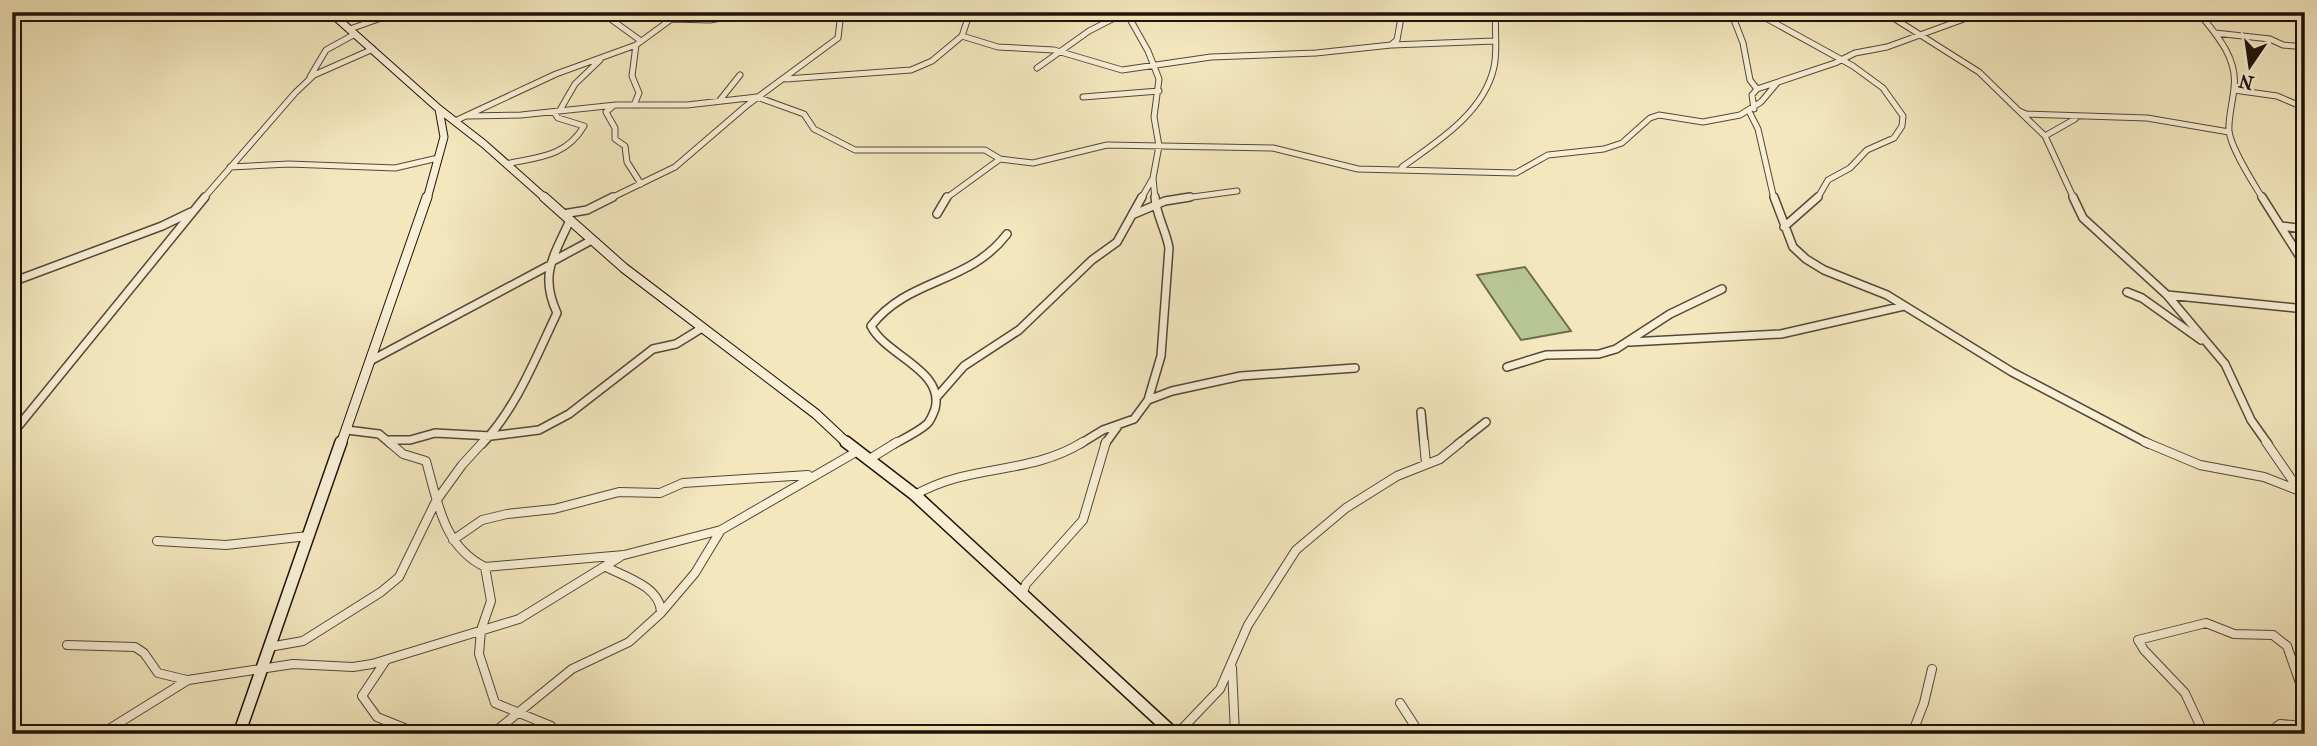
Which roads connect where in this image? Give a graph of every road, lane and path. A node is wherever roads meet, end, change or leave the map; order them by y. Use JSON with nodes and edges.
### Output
{"nodes":[{"id":1,"x":330,"y":12,"type":"edge"},
{"id":2,"x":398,"y":12,"type":"edge"},
{"id":3,"x":601,"y":12,"type":"edge"},
{"id":4,"x":681,"y":12,"type":"edge"},
{"id":5,"x":754,"y":12,"type":"edge"},
{"id":6,"x":828,"y":12,"type":"edge"},
{"id":7,"x":970,"y":12,"type":"edge"},
{"id":8,"x":1126,"y":12,"type":"edge"},
{"id":9,"x":1402,"y":12,"type":"edge"},
{"id":10,"x":1496,"y":12,"type":"edge"},
{"id":11,"x":1731,"y":12,"type":"edge"},
{"id":12,"x":1755,"y":12,"type":"edge"},
{"id":13,"x":1884,"y":12,"type":"edge"},
{"id":14,"x":1959,"y":12,"type":"edge"},
{"id":15,"x":1983,"y":12,"type":"edge"},
{"id":16,"x":2198,"y":12,"type":"edge"},
{"id":17,"x":848,"y":13,"type":"edge"},
{"id":18,"x":1966,"y":17,"type":"junction"},
{"id":19,"x":671,"y":19,"type":"junction"},
{"id":20,"x":352,"y":31,"type":"junction"},
{"id":21,"x":2215,"y":33,"type":"junction"},
{"id":22,"x":1917,"y":34,"type":"junction"},
{"id":23,"x":962,"y":36,"type":"junction"},
{"id":24,"x":1494,"y":41,"type":"junction"},
{"id":25,"x":638,"y":43,"type":"junction"},
{"id":26,"x":1391,"y":45,"type":"junction"},
{"id":27,"x":2305,"y":47,"type":"edge"},
{"id":28,"x":373,"y":49,"type":"junction"},
{"id":29,"x":1057,"y":52,"type":"junction"},
{"id":30,"x":604,"y":56,"type":"junction"},
{"id":31,"x":1843,"y":59,"type":"junction"},
{"id":32,"x":1154,"y":64,"type":"junction"},
{"id":33,"x":1037,"y":68,"type":"dead end"},
{"id":34,"x":793,"y":72,"type":"junction"},
{"id":35,"x":740,"y":75,"type":"dead end"},
{"id":36,"x":802,"y":77,"type":"junction"},
{"id":37,"x":310,"y":78,"type":"junction"},
{"id":38,"x":783,"y":80,"type":"junction"},
{"id":39,"x":1777,"y":83,"type":"junction"},
{"id":40,"x":1758,"y":89,"type":"junction"},
{"id":41,"x":2234,"y":90,"type":"junction"},
{"id":42,"x":1159,"y":91,"type":"junction"},
{"id":43,"x":757,"y":97,"type":"junction"},
{"id":44,"x":1083,"y":97,"type":"dead end"},
{"id":45,"x":741,"y":99,"type":"junction"},
{"id":46,"x":720,"y":100,"type":"junction"},
{"id":47,"x":616,"y":105,"type":"junction"},
{"id":48,"x":634,"y":105,"type":"junction"},
{"id":49,"x":746,"y":106,"type":"junction"},
{"id":50,"x":439,"y":108,"type":"junction"},
{"id":51,"x":2305,"y":108,"type":"edge"},
{"id":52,"x":557,"y":111,"type":"junction"},
{"id":53,"x":1752,"y":111,"type":"junction"},
{"id":54,"x":2019,"y":111,"type":"junction"},
{"id":55,"x":468,"y":116,"type":"junction"},
{"id":56,"x":2080,"y":117,"type":"junction"},
{"id":57,"x":455,"y":121,"type":"junction"},
{"id":58,"x":2229,"y":132,"type":"junction"},
{"id":59,"x":2045,"y":136,"type":"junction"},
{"id":60,"x":1159,"y":146,"type":"junction"},
{"id":61,"x":438,"y":158,"type":"junction"},
{"id":62,"x":1000,"y":159,"type":"junction"},
{"id":63,"x":506,"y":164,"type":"junction"},
{"id":64,"x":230,"y":166,"type":"junction"},
{"id":65,"x":1402,"y":168,"type":"junction"},
{"id":66,"x":1153,"y":178,"type":"junction"},
{"id":67,"x":641,"y":184,"type":"junction"},
{"id":68,"x":1237,"y":191,"type":"dead end"},
{"id":69,"x":1156,"y":205,"type":"junction"},
{"id":70,"x":194,"y":210,"type":"junction"},
{"id":71,"x":937,"y":214,"type":"dead end"},
{"id":72,"x":1132,"y":215,"type":"junction"},
{"id":73,"x":566,"y":217,"type":"junction"},
{"id":74,"x":2281,"y":226,"type":"junction"},
{"id":75,"x":1784,"y":227,"type":"junction"},
{"id":76,"x":2305,"y":229,"type":"edge"},
{"id":77,"x":1007,"y":234,"type":"dead end"},
{"id":78,"x":590,"y":241,"type":"junction"},
{"id":79,"x":580,"y":246,"type":"junction"},
{"id":80,"x":602,"y":250,"type":"junction"},
{"id":81,"x":550,"y":264,"type":"junction"},
{"id":82,"x":2305,"y":265,"type":"edge"},
{"id":83,"x":12,"y":282,"type":"edge"},
{"id":84,"x":1721,"y":289,"type":"dead end"},
{"id":85,"x":2127,"y":292,"type":"dead end"},
{"id":86,"x":2167,"y":295,"type":"junction"},
{"id":87,"x":1905,"y":306,"type":"junction"},
{"id":88,"x":2305,"y":309,"type":"edge"},
{"id":89,"x":702,"y":328,"type":"junction"},
{"id":90,"x":1630,"y":342,"type":"junction"},
{"id":91,"x":2207,"y":344,"type":"junction"},
{"id":92,"x":370,"y":361,"type":"junction"},
{"id":93,"x":1507,"y":367,"type":"dead end"},
{"id":94,"x":1355,"y":368,"type":"dead end"},
{"id":95,"x":936,"y":398,"type":"junction"},
{"id":96,"x":1148,"y":400,"type":"junction"},
{"id":97,"x":1422,"y":412,"type":"dead end"},
{"id":98,"x":1486,"y":422,"type":"dead end"},
{"id":99,"x":1119,"y":425,"type":"junction"},
{"id":100,"x":346,"y":430,"type":"junction"},
{"id":101,"x":12,"y":434,"type":"edge"},
{"id":102,"x":491,"y":436,"type":"junction"},
{"id":103,"x":390,"y":440,"type":"junction"},
{"id":104,"x":856,"y":452,"type":"junction"},
{"id":105,"x":868,"y":461,"type":"junction"},
{"id":106,"x":1426,"y":464,"type":"junction"},
{"id":107,"x":812,"y":475,"type":"junction"},
{"id":108,"x":2302,"y":492,"type":"edge"},
{"id":109,"x":915,"y":495,"type":"junction"},
{"id":110,"x":436,"y":501,"type":"junction"},
{"id":111,"x":721,"y":530,"type":"junction"},
{"id":112,"x":308,"y":536,"type":"junction"},
{"id":113,"x":453,"y":540,"type":"junction"},
{"id":114,"x":157,"y":541,"type":"dead end"},
{"id":115,"x":624,"y":555,"type":"junction"},
{"id":116,"x":485,"y":567,"type":"junction"},
{"id":117,"x":606,"y":567,"type":"junction"},
{"id":118,"x":1023,"y":592,"type":"junction"},
{"id":119,"x":661,"y":613,"type":"junction"},
{"id":120,"x":481,"y":630,"type":"junction"},
{"id":121,"x":67,"y":645,"type":"dead end"},
{"id":122,"x":268,"y":648,"type":"junction"},
{"id":123,"x":386,"y":660,"type":"junction"},
{"id":124,"x":1231,"y":664,"type":"junction"},
{"id":125,"x":261,"y":669,"type":"junction"},
{"id":126,"x":1933,"y":669,"type":"dead end"},
{"id":127,"x":188,"y":680,"type":"junction"},
{"id":128,"x":2303,"y":682,"type":"edge"},
{"id":129,"x":2305,"y":697,"type":"edge"},
{"id":130,"x":1400,"y":703,"type":"dead end"},
{"id":131,"x":519,"y":713,"type":"junction"},
{"id":132,"x":2305,"y":726,"type":"edge"},
{"id":133,"x":101,"y":734,"type":"edge"},
{"id":134,"x":239,"y":734,"type":"edge"},
{"id":135,"x":419,"y":734,"type":"edge"},
{"id":136,"x":492,"y":734,"type":"edge"},
{"id":137,"x":558,"y":734,"type":"edge"},
{"id":138,"x":1176,"y":734,"type":"edge"},
{"id":139,"x":1235,"y":734,"type":"edge"},
{"id":140,"x":1420,"y":734,"type":"edge"},
{"id":141,"x":1912,"y":734,"type":"edge"},
{"id":142,"x":2204,"y":734,"type":"edge"},
{"id":143,"x":2278,"y":734,"type":"edge"}],
"edges":[{"from":1,"to":20,"type":"street"},
{"from":2,"to":20,"type":"street"},
{"from":3,"to":25,"type":"street"},
{"from":4,"to":19,"type":"street"},
{"from":5,"to":19,"type":"street"},
{"from":6,"to":17,"type":"street"},
{"from":7,"to":23,"type":"street"},
{"from":8,"to":29,"type":"street"},
{"from":8,"to":32,"type":"street"},
{"from":9,"to":26,"type":"street"},
{"from":10,"to":24,"type":"street"},
{"from":11,"to":40,"type":"street"},
{"from":12,"to":31,"type":"street"},
{"from":13,"to":22,"type":"street"},
{"from":14,"to":18,"type":"street"},
{"from":15,"to":18,"type":"street"},
{"from":16,"to":21,"type":"street"},
{"from":17,"to":34,"type":"street"},
{"from":18,"to":22,"type":"street"},
{"from":19,"to":25,"type":"street"},
{"from":20,"to":28,"type":"street"},
{"from":20,"to":37,"type":"street"},
{"from":21,"to":27,"type":"street"},
{"from":21,"to":41,"type":"street"},
{"from":22,"to":31,"type":"street"},
{"from":22,"to":54,"type":"street"},
{"from":23,"to":29,"type":"street"},
{"from":23,"to":36,"type":"street"},
{"from":24,"to":26,"type":"street"},
{"from":24,"to":65,"type":"street"},
{"from":25,"to":30,"type":"street"},
{"from":25,"to":48,"type":"street"},
{"from":26,"to":32,"type":"street"},
{"from":28,"to":37,"type":"street"},
{"from":28,"to":50,"type":"street"},
{"from":29,"to":32,"type":"street"},
{"from":29,"to":33,"type":"street"},
{"from":30,"to":52,"type":"street"},
{"from":30,"to":55,"type":"street"},
{"from":31,"to":39,"type":"street"},
{"from":31,"to":75,"type":"street"},
{"from":32,"to":42,"type":"street"},
{"from":34,"to":36,"type":"street"},
{"from":34,"to":38,"type":"street"},
{"from":35,"to":46,"type":"street"},
{"from":36,"to":38,"type":"street"},
{"from":37,"to":64,"type":"street"},
{"from":38,"to":43,"type":"street"},
{"from":39,"to":40,"type":"street"},
{"from":39,"to":53,"type":"street"},
{"from":40,"to":53,"type":"street"},
{"from":41,"to":51,"type":"street"},
{"from":41,"to":58,"type":"street"},
{"from":42,"to":44,"type":"street"},
{"from":42,"to":60,"type":"street"},
{"from":43,"to":45,"type":"street"},
{"from":43,"to":49,"type":"street"},
{"from":43,"to":62,"type":"street"},
{"from":45,"to":46,"type":"street"},
{"from":45,"to":49,"type":"street"},
{"from":46,"to":48,"type":"street"},
{"from":47,"to":48,"type":"street"},
{"from":47,"to":52,"type":"street"},
{"from":47,"to":67,"type":"street"},
{"from":49,"to":67,"type":"street"},
{"from":50,"to":57,"type":"street"},
{"from":50,"to":61,"type":"street"},
{"from":52,"to":55,"type":"street"},
{"from":52,"to":63,"type":"street"},
{"from":53,"to":65,"type":"street"},
{"from":53,"to":75,"type":"street"},
{"from":54,"to":56,"type":"street"},
{"from":54,"to":59,"type":"street"},
{"from":55,"to":57,"type":"street"},
{"from":56,"to":58,"type":"street"},
{"from":56,"to":59,"type":"street"},
{"from":57,"to":63,"type":"street"},
{"from":58,"to":74,"type":"street"},
{"from":59,"to":86,"type":"street"},
{"from":60,"to":62,"type":"street"},
{"from":60,"to":65,"type":"street"},
{"from":60,"to":66,"type":"street"},
{"from":61,"to":64,"type":"street"},
{"from":61,"to":92,"type":"street"},
{"from":62,"to":71,"type":"street"},
{"from":63,"to":73,"type":"street"},
{"from":64,"to":70,"type":"street"},
{"from":66,"to":69,"type":"street"},
{"from":66,"to":72,"type":"street"},
{"from":67,"to":73,"type":"street"},
{"from":68,"to":69,"type":"street"},
{"from":69,"to":72,"type":"street"},
{"from":69,"to":96,"type":"street"},
{"from":70,"to":83,"type":"street"},
{"from":70,"to":101,"type":"street"},
{"from":72,"to":95,"type":"street"},
{"from":73,"to":78,"type":"street"},
{"from":73,"to":81,"type":"street"},
{"from":74,"to":76,"type":"street"},
{"from":74,"to":82,"type":"street"},
{"from":75,"to":87,"type":"street"},
{"from":77,"to":95,"type":"street"},
{"from":78,"to":79,"type":"street"},
{"from":78,"to":80,"type":"street"},
{"from":79,"to":80,"type":"street"},
{"from":79,"to":81,"type":"street"},
{"from":80,"to":89,"type":"street"},
{"from":81,"to":92,"type":"street"},
{"from":81,"to":102,"type":"street"},
{"from":84,"to":90,"type":"street"},
{"from":85,"to":91,"type":"street"},
{"from":86,"to":88,"type":"street"},
{"from":86,"to":91,"type":"street"},
{"from":87,"to":90,"type":"street"},
{"from":87,"to":108,"type":"street"},
{"from":89,"to":102,"type":"street"},
{"from":89,"to":104,"type":"street"},
{"from":90,"to":93,"type":"street"},
{"from":91,"to":108,"type":"street"},
{"from":92,"to":100,"type":"street"},
{"from":94,"to":96,"type":"street"},
{"from":95,"to":105,"type":"street"},
{"from":96,"to":99,"type":"street"},
{"from":97,"to":106,"type":"street"},
{"from":98,"to":106,"type":"street"},
{"from":99,"to":109,"type":"street"},
{"from":99,"to":118,"type":"street"},
{"from":100,"to":103,"type":"street"},
{"from":100,"to":112,"type":"street"},
{"from":102,"to":103,"type":"street"},
{"from":102,"to":110,"type":"street"},
{"from":103,"to":110,"type":"street"},
{"from":104,"to":105,"type":"street"},
{"from":104,"to":107,"type":"street"},
{"from":105,"to":109,"type":"street"},
{"from":106,"to":124,"type":"street"},
{"from":107,"to":111,"type":"street"},
{"from":107,"to":113,"type":"street"},
{"from":109,"to":118,"type":"street"},
{"from":110,"to":113,"type":"street"},
{"from":110,"to":122,"type":"street"},
{"from":111,"to":115,"type":"street"},
{"from":111,"to":119,"type":"street"},
{"from":112,"to":114,"type":"street"},
{"from":112,"to":122,"type":"street"},
{"from":113,"to":116,"type":"street"},
{"from":115,"to":116,"type":"street"},
{"from":115,"to":117,"type":"street"},
{"from":116,"to":120,"type":"street"},
{"from":117,"to":119,"type":"street"},
{"from":117,"to":120,"type":"street"},
{"from":118,"to":138,"type":"street"},
{"from":119,"to":131,"type":"street"},
{"from":120,"to":123,"type":"street"},
{"from":120,"to":131,"type":"street"},
{"from":121,"to":127,"type":"street"},
{"from":122,"to":125,"type":"street"},
{"from":123,"to":125,"type":"street"},
{"from":123,"to":135,"type":"street"},
{"from":124,"to":138,"type":"street"},
{"from":124,"to":139,"type":"street"},
{"from":125,"to":127,"type":"street"},
{"from":125,"to":134,"type":"street"},
{"from":126,"to":141,"type":"street"},
{"from":127,"to":133,"type":"street"},
{"from":128,"to":129,"type":"street"},
{"from":128,"to":142,"type":"street"},
{"from":130,"to":140,"type":"street"},
{"from":131,"to":136,"type":"street"},
{"from":131,"to":137,"type":"street"},
{"from":132,"to":143,"type":"street"}]}
